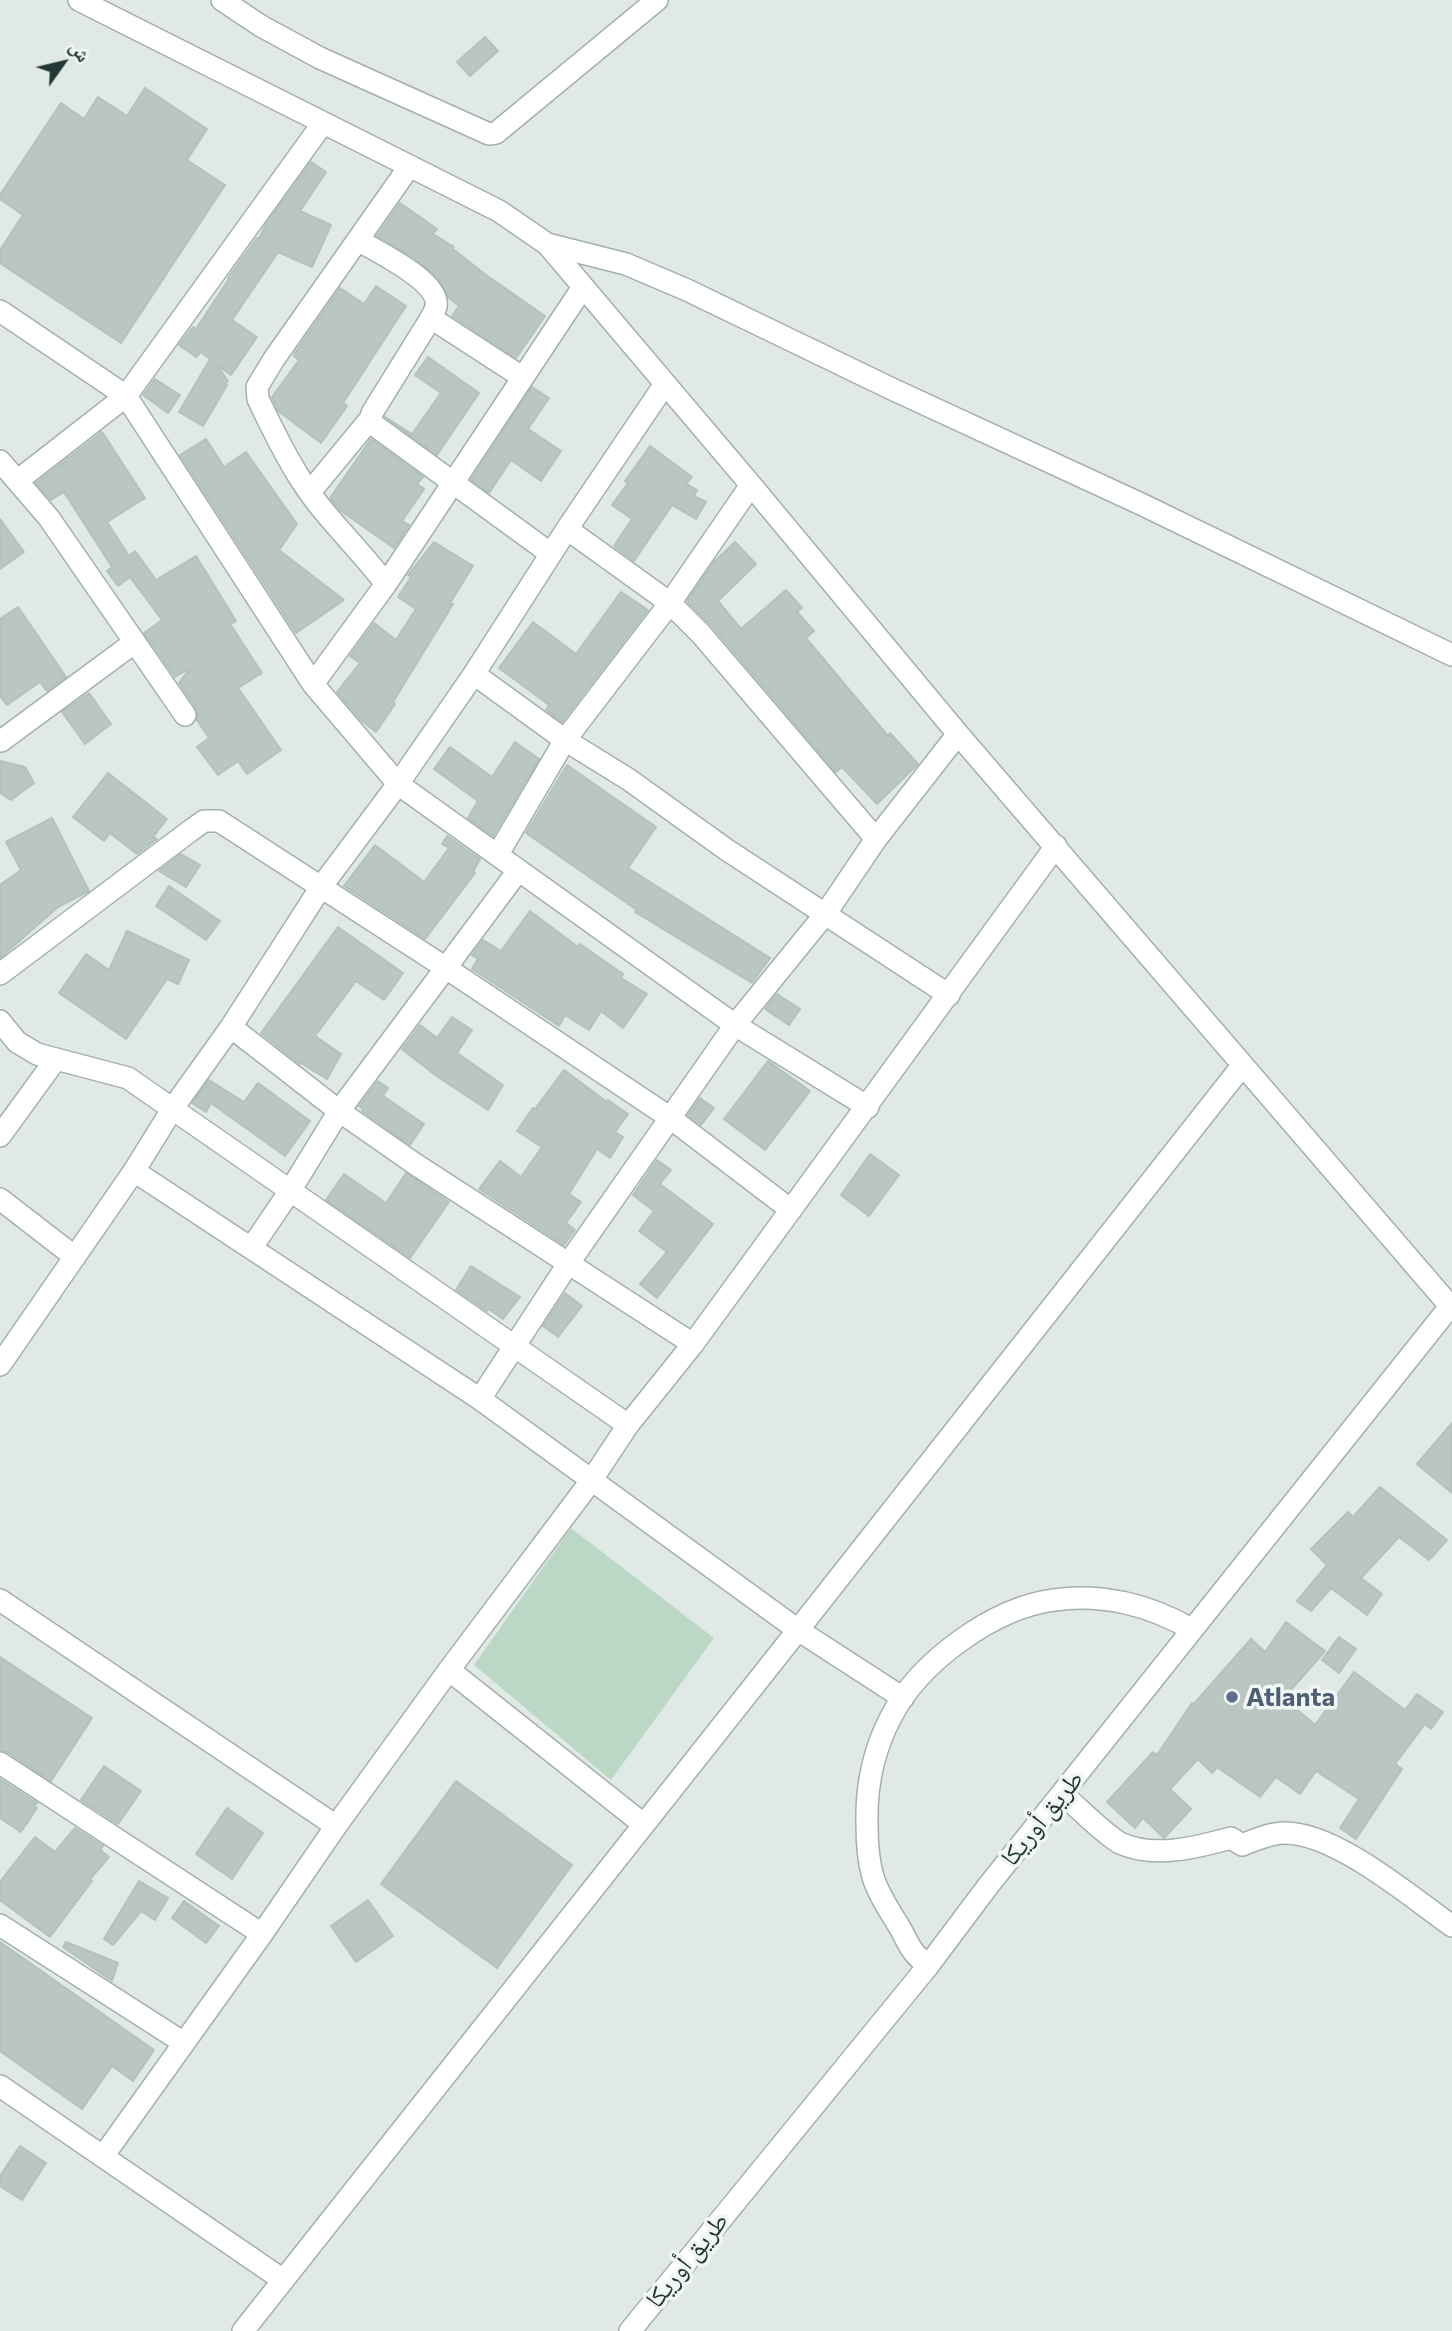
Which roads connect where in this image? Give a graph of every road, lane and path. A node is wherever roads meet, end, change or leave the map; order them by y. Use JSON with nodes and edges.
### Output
{"nodes":[{"id":1,"x":79,"y":0,"type":"edge"},
{"id":2,"x":222,"y":0,"type":"edge"},
{"id":3,"x":657,"y":0,"type":"edge"},
{"id":4,"x":323,"y":123,"type":"junction"},
{"id":5,"x":409,"y":166,"type":"junction"},
{"id":6,"x":358,"y":240,"type":"junction"},
{"id":7,"x":547,"y":244,"type":"junction"},
{"id":8,"x":583,"y":287,"type":"junction"},
{"id":9,"x":0,"y":311,"type":"edge"},
{"id":10,"x":431,"y":318,"type":"junction"},
{"id":11,"x":523,"y":377,"type":"junction"},
{"id":12,"x":665,"y":384,"type":"junction"},
{"id":13,"x":126,"y":396,"type":"junction"},
{"id":14,"x":371,"y":418,"type":"junction"},
{"id":15,"x":0,"y":461,"type":"edge"},
{"id":16,"x":17,"y":481,"type":"junction"},
{"id":17,"x":452,"y":482,"type":"junction"},
{"id":18,"x":751,"y":485,"type":"junction"},
{"id":19,"x":310,"y":492,"type":"junction"},
{"id":20,"x":567,"y":529,"type":"junction"},
{"id":21,"x":551,"y":554,"type":"junction"},
{"id":22,"x":386,"y":584,"type":"junction"},
{"id":23,"x":670,"y":603,"type":"junction"},
{"id":24,"x":135,"y":642,"type":"junction"},
{"id":25,"x":1452,"y":655,"type":"edge"},
{"id":26,"x":474,"y":674,"type":"junction"},
{"id":27,"x":313,"y":684,"type":"junction"},
{"id":28,"x":185,"y":715,"type":"dead end"},
{"id":29,"x":958,"y":734,"type":"junction"},
{"id":30,"x":0,"y":738,"type":"edge"},
{"id":31,"x":565,"y":740,"type":"junction"},
{"id":32,"x":398,"y":784,"type":"junction"},
{"id":33,"x":876,"y":839,"type":"junction"},
{"id":34,"x":1056,"y":846,"type":"junction"},
{"id":35,"x":498,"y":854,"type":"junction"},
{"id":36,"x":518,"y":871,"type":"junction"},
{"id":37,"x":321,"y":887,"type":"junction"},
{"id":38,"x":826,"y":913,"type":"junction"},
{"id":39,"x":446,"y":968,"type":"junction"},
{"id":40,"x":0,"y":974,"type":"edge"},
{"id":41,"x":949,"y":995,"type":"junction"},
{"id":42,"x":0,"y":1021,"type":"edge"},
{"id":43,"x":735,"y":1025,"type":"junction"},
{"id":44,"x":231,"y":1027,"type":"junction"},
{"id":45,"x":56,"y":1059,"type":"junction"},
{"id":46,"x":1242,"y":1066,"type":"junction"},
{"id":47,"x":868,"y":1107,"type":"junction"},
{"id":48,"x":173,"y":1108,"type":"junction"},
{"id":49,"x":339,"y":1111,"type":"junction"},
{"id":50,"x":669,"y":1117,"type":"junction"},
{"id":51,"x":0,"y":1136,"type":"edge"},
{"id":52,"x":134,"y":1171,"type":"junction"},
{"id":53,"x":290,"y":1191,"type":"junction"},
{"id":54,"x":0,"y":1199,"type":"edge"},
{"id":55,"x":791,"y":1210,"type":"junction"},
{"id":56,"x":252,"y":1247,"type":"junction"},
{"id":57,"x":75,"y":1257,"type":"junction"},
{"id":58,"x":568,"y":1264,"type":"junction"},
{"id":59,"x":1451,"y":1305,"type":"edge"},
{"id":60,"x":693,"y":1344,"type":"junction"},
{"id":61,"x":514,"y":1346,"type":"junction"},
{"id":62,"x":0,"y":1364,"type":"edge"},
{"id":63,"x":480,"y":1399,"type":"junction"},
{"id":64,"x":628,"y":1425,"type":"junction"},
{"id":65,"x":591,"y":1481,"type":"junction"},
{"id":66,"x":0,"y":1600,"type":"edge"},
{"id":67,"x":1191,"y":1629,"type":"junction"},
{"id":68,"x":799,"y":1630,"type":"junction"},
{"id":69,"x":449,"y":1670,"type":"junction"},
{"id":70,"x":902,"y":1698,"type":"junction"},
{"id":71,"x":0,"y":1763,"type":"edge"},
{"id":72,"x":1062,"y":1794,"type":"junction"},
{"id":73,"x":643,"y":1824,"type":"junction"},
{"id":74,"x":336,"y":1826,"type":"junction"},
{"id":75,"x":0,"y":1925,"type":"edge"},
{"id":76,"x":1452,"y":1927,"type":"edge"},
{"id":77,"x":262,"y":1934,"type":"junction"},
{"id":78,"x":928,"y":1966,"type":"junction"},
{"id":79,"x":184,"y":2043,"type":"junction"},
{"id":80,"x":0,"y":2086,"type":"edge"},
{"id":81,"x":104,"y":2155,"type":"junction"},
{"id":82,"x":283,"y":2280,"type":"junction"},
{"id":83,"x":243,"y":2331,"type":"edge"},
{"id":84,"x":630,"y":2331,"type":"edge"}],
"edges":[{"from":1,"to":4,"type":"street"},
{"from":2,"to":3,"type":"street"},
{"from":4,"to":5,"type":"street"},
{"from":4,"to":13,"type":"street"},
{"from":5,"to":6,"type":"street"},
{"from":5,"to":7,"type":"street"},
{"from":6,"to":10,"type":"street"},
{"from":6,"to":19,"type":"street"},
{"from":7,"to":8,"type":"street"},
{"from":7,"to":25,"type":"street"},
{"from":8,"to":11,"type":"street"},
{"from":8,"to":12,"type":"street"},
{"from":9,"to":13,"type":"street"},
{"from":10,"to":11,"type":"street"},
{"from":10,"to":14,"type":"street"},
{"from":11,"to":17,"type":"street"},
{"from":12,"to":18,"type":"street"},
{"from":12,"to":20,"type":"street"},
{"from":13,"to":16,"type":"street"},
{"from":13,"to":27,"type":"street"},
{"from":14,"to":17,"type":"street"},
{"from":14,"to":19,"type":"street"},
{"from":15,"to":16,"type":"street"},
{"from":16,"to":24,"type":"street"},
{"from":17,"to":21,"type":"street"},
{"from":17,"to":22,"type":"street"},
{"from":18,"to":23,"type":"street"},
{"from":18,"to":29,"type":"street"},
{"from":19,"to":22,"type":"street"},
{"from":20,"to":21,"type":"street"},
{"from":20,"to":23,"type":"street"},
{"from":21,"to":26,"type":"street"},
{"from":22,"to":27,"type":"street"},
{"from":23,"to":31,"type":"street"},
{"from":23,"to":33,"type":"street"},
{"from":24,"to":28,"type":"street"},
{"from":24,"to":30,"type":"street"},
{"from":26,"to":31,"type":"street"},
{"from":26,"to":32,"type":"street"},
{"from":27,"to":32,"type":"street"},
{"from":29,"to":33,"type":"street"},
{"from":29,"to":34,"type":"street"},
{"from":31,"to":35,"type":"street"},
{"from":31,"to":38,"type":"street"},
{"from":32,"to":35,"type":"street"},
{"from":32,"to":37,"type":"street"},
{"from":33,"to":38,"type":"street"},
{"from":34,"to":41,"type":"street"},
{"from":34,"to":46,"type":"street"},
{"from":35,"to":36,"type":"street"},
{"from":36,"to":39,"type":"street"},
{"from":36,"to":43,"type":"street"},
{"from":37,"to":39,"type":"street"},
{"from":37,"to":40,"type":"street"},
{"from":37,"to":44,"type":"street"},
{"from":38,"to":41,"type":"street"},
{"from":38,"to":43,"type":"street"},
{"from":39,"to":49,"type":"street"},
{"from":39,"to":50,"type":"street"},
{"from":41,"to":47,"type":"street"},
{"from":42,"to":45,"type":"street"},
{"from":43,"to":47,"type":"street"},
{"from":43,"to":50,"type":"street"},
{"from":44,"to":48,"type":"street"},
{"from":44,"to":49,"type":"street"},
{"from":45,"to":48,"type":"street"},
{"from":45,"to":51,"type":"street"},
{"from":46,"to":59,"type":"street"},
{"from":46,"to":68,"type":"street"},
{"from":47,"to":55,"type":"street"},
{"from":48,"to":52,"type":"street"},
{"from":48,"to":53,"type":"street"},
{"from":49,"to":53,"type":"street"},
{"from":49,"to":58,"type":"street"},
{"from":50,"to":55,"type":"street"},
{"from":50,"to":58,"type":"street"},
{"from":52,"to":56,"type":"street"},
{"from":52,"to":57,"type":"street"},
{"from":53,"to":56,"type":"street"},
{"from":53,"to":61,"type":"street"},
{"from":54,"to":57,"type":"street"},
{"from":55,"to":60,"type":"street"},
{"from":56,"to":63,"type":"street"},
{"from":57,"to":62,"type":"street"},
{"from":58,"to":60,"type":"street"},
{"from":58,"to":61,"type":"street"},
{"from":59,"to":67,"type":"street","name":"طريق أوريكا"},
{"from":60,"to":64,"type":"street"},
{"from":61,"to":63,"type":"street"},
{"from":61,"to":64,"type":"street"},
{"from":63,"to":65,"type":"street"},
{"from":64,"to":65,"type":"street"},
{"from":65,"to":68,"type":"street"},
{"from":65,"to":69,"type":"street"},
{"from":66,"to":74,"type":"street"},
{"from":67,"to":70,"type":"street"},
{"from":67,"to":72,"type":"street","name":"طريق أوريكا"},
{"from":68,"to":70,"type":"street"},
{"from":68,"to":73,"type":"street"},
{"from":69,"to":73,"type":"street"},
{"from":69,"to":74,"type":"street"},
{"from":70,"to":78,"type":"street"},
{"from":71,"to":77,"type":"street"},
{"from":72,"to":76,"type":"street"},
{"from":72,"to":78,"type":"street","name":"طريق أوريكا"},
{"from":73,"to":82,"type":"street"},
{"from":74,"to":77,"type":"street"},
{"from":75,"to":79,"type":"street"},
{"from":77,"to":79,"type":"street"},
{"from":78,"to":84,"type":"street","name":"طريق أوريكا"},
{"from":79,"to":81,"type":"street"},
{"from":80,"to":81,"type":"street"},
{"from":81,"to":82,"type":"street"},
{"from":82,"to":83,"type":"street"}]}
